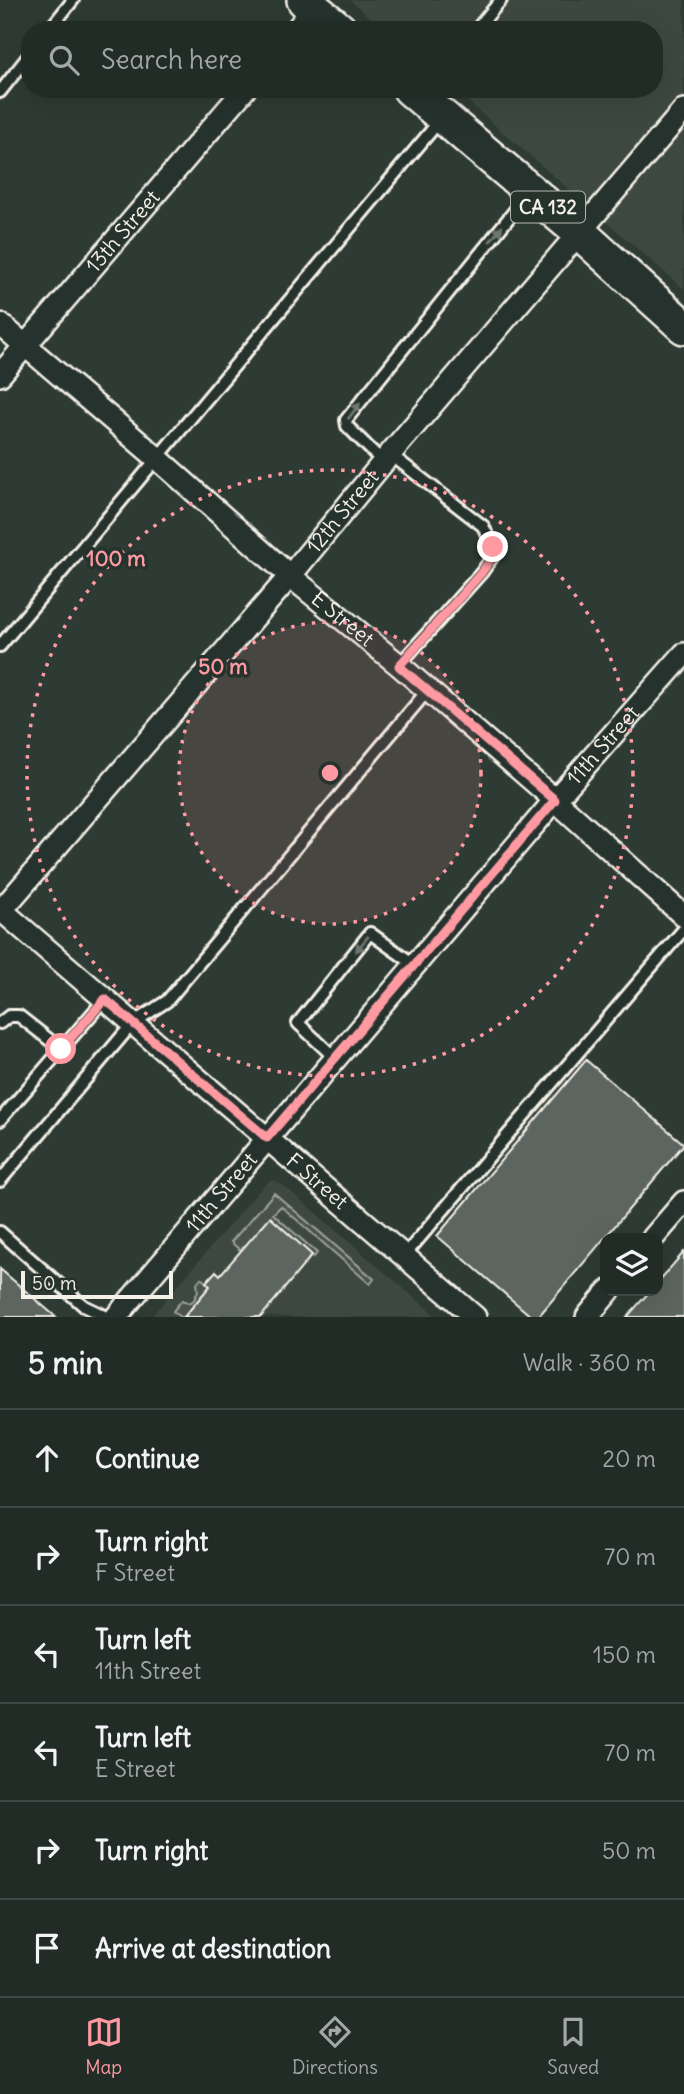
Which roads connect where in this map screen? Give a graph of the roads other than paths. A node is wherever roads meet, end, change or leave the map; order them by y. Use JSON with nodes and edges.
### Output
{"nodes":[{"id":1,"x":73,"y":0,"type":"edge"},
{"id":2,"x":501,"y":0,"type":"edge"},
{"id":3,"x":305,"y":13,"type":"edge"},
{"id":4,"x":56,"y":21,"type":"edge"},
{"id":5,"x":321,"y":21,"type":"edge"},
{"id":6,"x":484,"y":21,"type":"edge"},
{"id":7,"x":21,"y":65,"type":"edge"},
{"id":8,"x":0,"y":92,"type":"edge"},
{"id":9,"x":237,"y":98,"type":"edge"},
{"id":10,"x":425,"y":98,"type":"edge"},
{"id":11,"x":684,"y":110,"type":"edge"},
{"id":12,"x":530,"y":191,"type":"junction"},
{"id":13,"x":579,"y":232,"type":"junction"},
{"id":14,"x":0,"y":324,"type":"edge"},
{"id":15,"x":684,"y":327,"type":"edge"},
{"id":16,"x":26,"y":346,"type":"junction"},
{"id":17,"x":0,"y":375,"type":"edge"},
{"id":18,"x":157,"y":458,"type":"junction"},
{"id":19,"x":386,"y":458,"type":"junction"},
{"id":20,"x":290,"y":576,"type":"junction"},
{"id":21,"x":0,"y":646,"type":"edge"},
{"id":22,"x":684,"y":654,"type":"edge"},
{"id":23,"x":399,"y":666,"type":"junction"},
{"id":24,"x":428,"y":690,"type":"junction"},
{"id":25,"x":555,"y":800,"type":"junction"},
{"id":26,"x":1,"y":910,"type":"edge"},
{"id":27,"x":684,"y":916,"type":"edge"},
{"id":28,"x":684,"y":929,"type":"edge"},
{"id":29,"x":415,"y":965,"type":"junction"},
{"id":30,"x":105,"y":999,"type":"junction"},
{"id":31,"x":0,"y":1023,"type":"edge"},
{"id":32,"x":133,"y":1023,"type":"junction"},
{"id":33,"x":61,"y":1049,"type":"junction"},
{"id":34,"x":335,"y":1058,"type":"junction"},
{"id":35,"x":0,"y":1119,"type":"edge"},
{"id":36,"x":267,"y":1138,"type":"junction"},
{"id":37,"x":0,"y":1181,"type":"edge"},
{"id":38,"x":684,"y":1202,"type":"edge"},
{"id":39,"x":0,"y":1233,"type":"edge"},
{"id":40,"x":657,"y":1233,"type":"edge"},
{"id":41,"x":404,"y":1256,"type":"junction"},
{"id":42,"x":605,"y":1296,"type":"edge"},
{"id":43,"x":107,"y":1317,"type":"edge"},
{"id":44,"x":116,"y":1317,"type":"edge"},
{"id":45,"x":475,"y":1317,"type":"edge"},
{"id":46,"x":587,"y":1317,"type":"edge"}],
"edges":[{"from":1,"to":4,"type":"lane"},
{"from":2,"to":6,"type":"lane"},
{"from":3,"to":5,"type":"main road"},
{"from":7,"to":8,"type":"lane"},
{"from":9,"to":16,"type":"street","name":"13th Street"},
{"from":10,"to":12,"type":"main road","number":"CA 132"},
{"from":10,"to":18,"type":"lane"},
{"from":11,"to":13,"type":"street","name":"12th Street"},
{"from":12,"to":13,"type":"main road","number":"CA 132"},
{"from":19,"to":12,"type":"lane","one_way":true},
{"from":13,"to":15,"type":"main road","number":"CA 132"},
{"from":13,"to":19,"type":"street","name":"12th Street"},
{"from":14,"to":16,"type":"street","name":"E Street"},
{"from":16,"to":17,"type":"street","name":"13th Street"},
{"from":16,"to":18,"type":"street","name":"E Street"},
{"from":18,"to":20,"type":"street","name":"E Street"},
{"from":18,"to":21,"type":"lane"},
{"from":19,"to":20,"type":"street","name":"12th Street"},
{"from":19,"to":23,"type":"lane"},
{"from":20,"to":23,"type":"street","name":"E Street"},
{"from":20,"to":26,"type":"street","name":"12th Street"},
{"from":22,"to":25,"type":"street","name":"11th Street"},
{"from":23,"to":24,"type":"street","name":"E Street"},
{"from":24,"to":25,"type":"street","name":"E Street"},
{"from":24,"to":32,"type":"lane"},
{"from":25,"to":27,"type":"street","name":"E Street"},
{"from":25,"to":29,"type":"street","name":"11th Street"},
{"from":26,"to":30,"type":"street","name":"F Street"},
{"from":28,"to":41,"type":"lane"},
{"from":29,"to":34,"type":"street","name":"11th Street"},
{"from":29,"to":34,"type":"lane","one_way":true},
{"from":30,"to":32,"type":"street","name":"F Street"},
{"from":30,"to":33,"type":"lane"},
{"from":31,"to":33,"type":"lane"},
{"from":32,"to":36,"type":"street","name":"F Street"},
{"from":32,"to":37,"type":"lane"},
{"from":33,"to":35,"type":"lane"},
{"from":34,"to":36,"type":"street","name":"11th Street"},
{"from":36,"to":41,"type":"street","name":"F Street"},
{"from":36,"to":44,"type":"street","name":"11th Street"},
{"from":38,"to":40,"type":"street"},
{"from":39,"to":43,"type":"lane"},
{"from":41,"to":45,"type":"street","name":"F Street"},
{"from":42,"to":46,"type":"street"}]}
